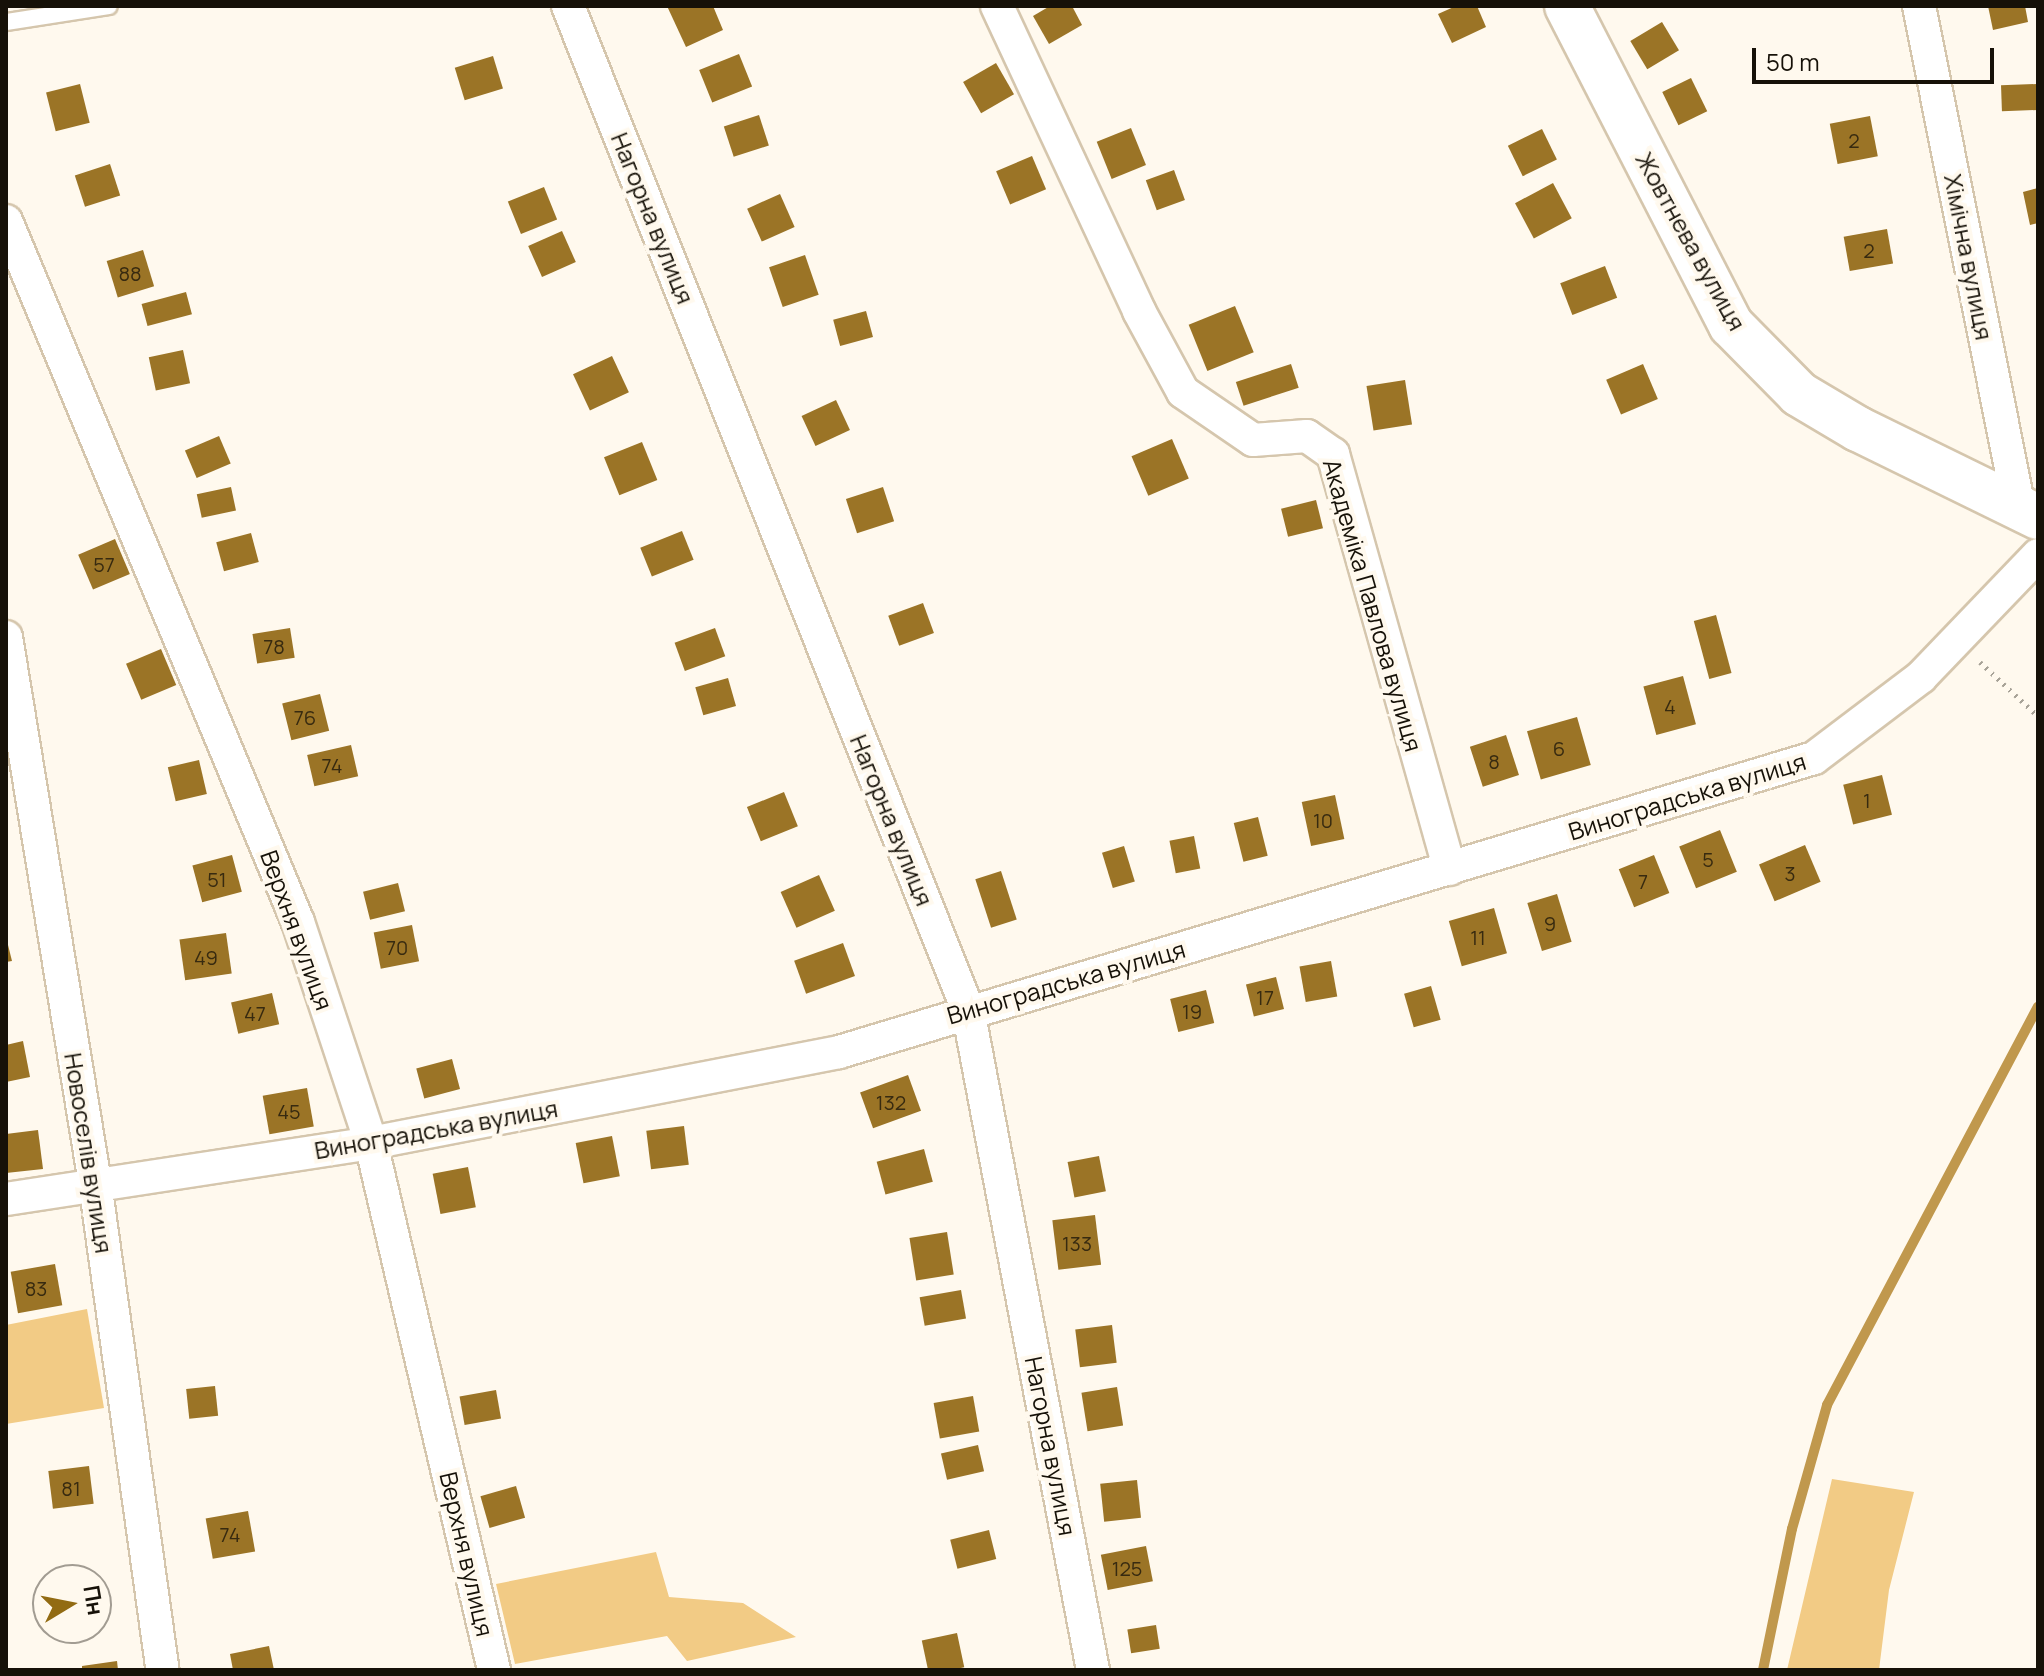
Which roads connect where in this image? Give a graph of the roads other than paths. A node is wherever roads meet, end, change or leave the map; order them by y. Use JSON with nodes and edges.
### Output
{"nodes":[{"id":1,"x":109,"y":6,"type":"edge"},
{"id":2,"x":568,"y":6,"type":"edge"},
{"id":3,"x":997,"y":6,"type":"edge"},
{"id":4,"x":1567,"y":6,"type":"edge"},
{"id":5,"x":1919,"y":6,"type":"edge"},
{"id":6,"x":6,"y":22,"type":"edge"},
{"id":7,"x":6,"y":221,"type":"edge"},
{"id":8,"x":2028,"y":512,"type":"edge"},
{"id":9,"x":2038,"y":555,"type":"edge"},
{"id":10,"x":6,"y":637,"type":"edge"},
{"id":11,"x":1450,"y":869,"type":"junction"},
{"id":12,"x":968,"y":1010,"type":"junction"},
{"id":13,"x":371,"y":1143,"type":"junction"},
{"id":14,"x":95,"y":1183,"type":"junction"},
{"id":15,"x":6,"y":1199,"type":"edge"},
{"id":16,"x":163,"y":1670,"type":"edge"},
{"id":17,"x":494,"y":1670,"type":"edge"},
{"id":18,"x":1093,"y":1670,"type":"edge"}],
"edges":[{"from":1,"to":6,"type":"lane"},
{"from":2,"to":12,"type":"street","name":"Нагорна вулиця"},
{"from":3,"to":11,"type":"street","name":"Академіка Павлова вулиця"},
{"from":4,"to":8,"type":"main road","name":"Жовтнева вулиця"},
{"from":5,"to":8,"type":"street","name":"Хімічна вулиця"},
{"from":7,"to":13,"type":"street","name":"Верхня вулиця"},
{"from":9,"to":11,"type":"street","name":"Виноградська вулиця"},
{"from":10,"to":14,"type":"street","name":"Новоселів вулиця"},
{"from":11,"to":12,"type":"street","name":"Виноградська вулиця"},
{"from":12,"to":13,"type":"street","name":"Виноградська вулиця"},
{"from":12,"to":18,"type":"street","name":"Нагорна вулиця"},
{"from":13,"to":14,"type":"street","name":"Виноградська вулиця"},
{"from":13,"to":17,"type":"street","name":"Верхня вулиця"},
{"from":14,"to":15,"type":"street","name":"Виноградська вулиця"},
{"from":14,"to":16,"type":"street","name":"Новоселів вулиця"}]}
